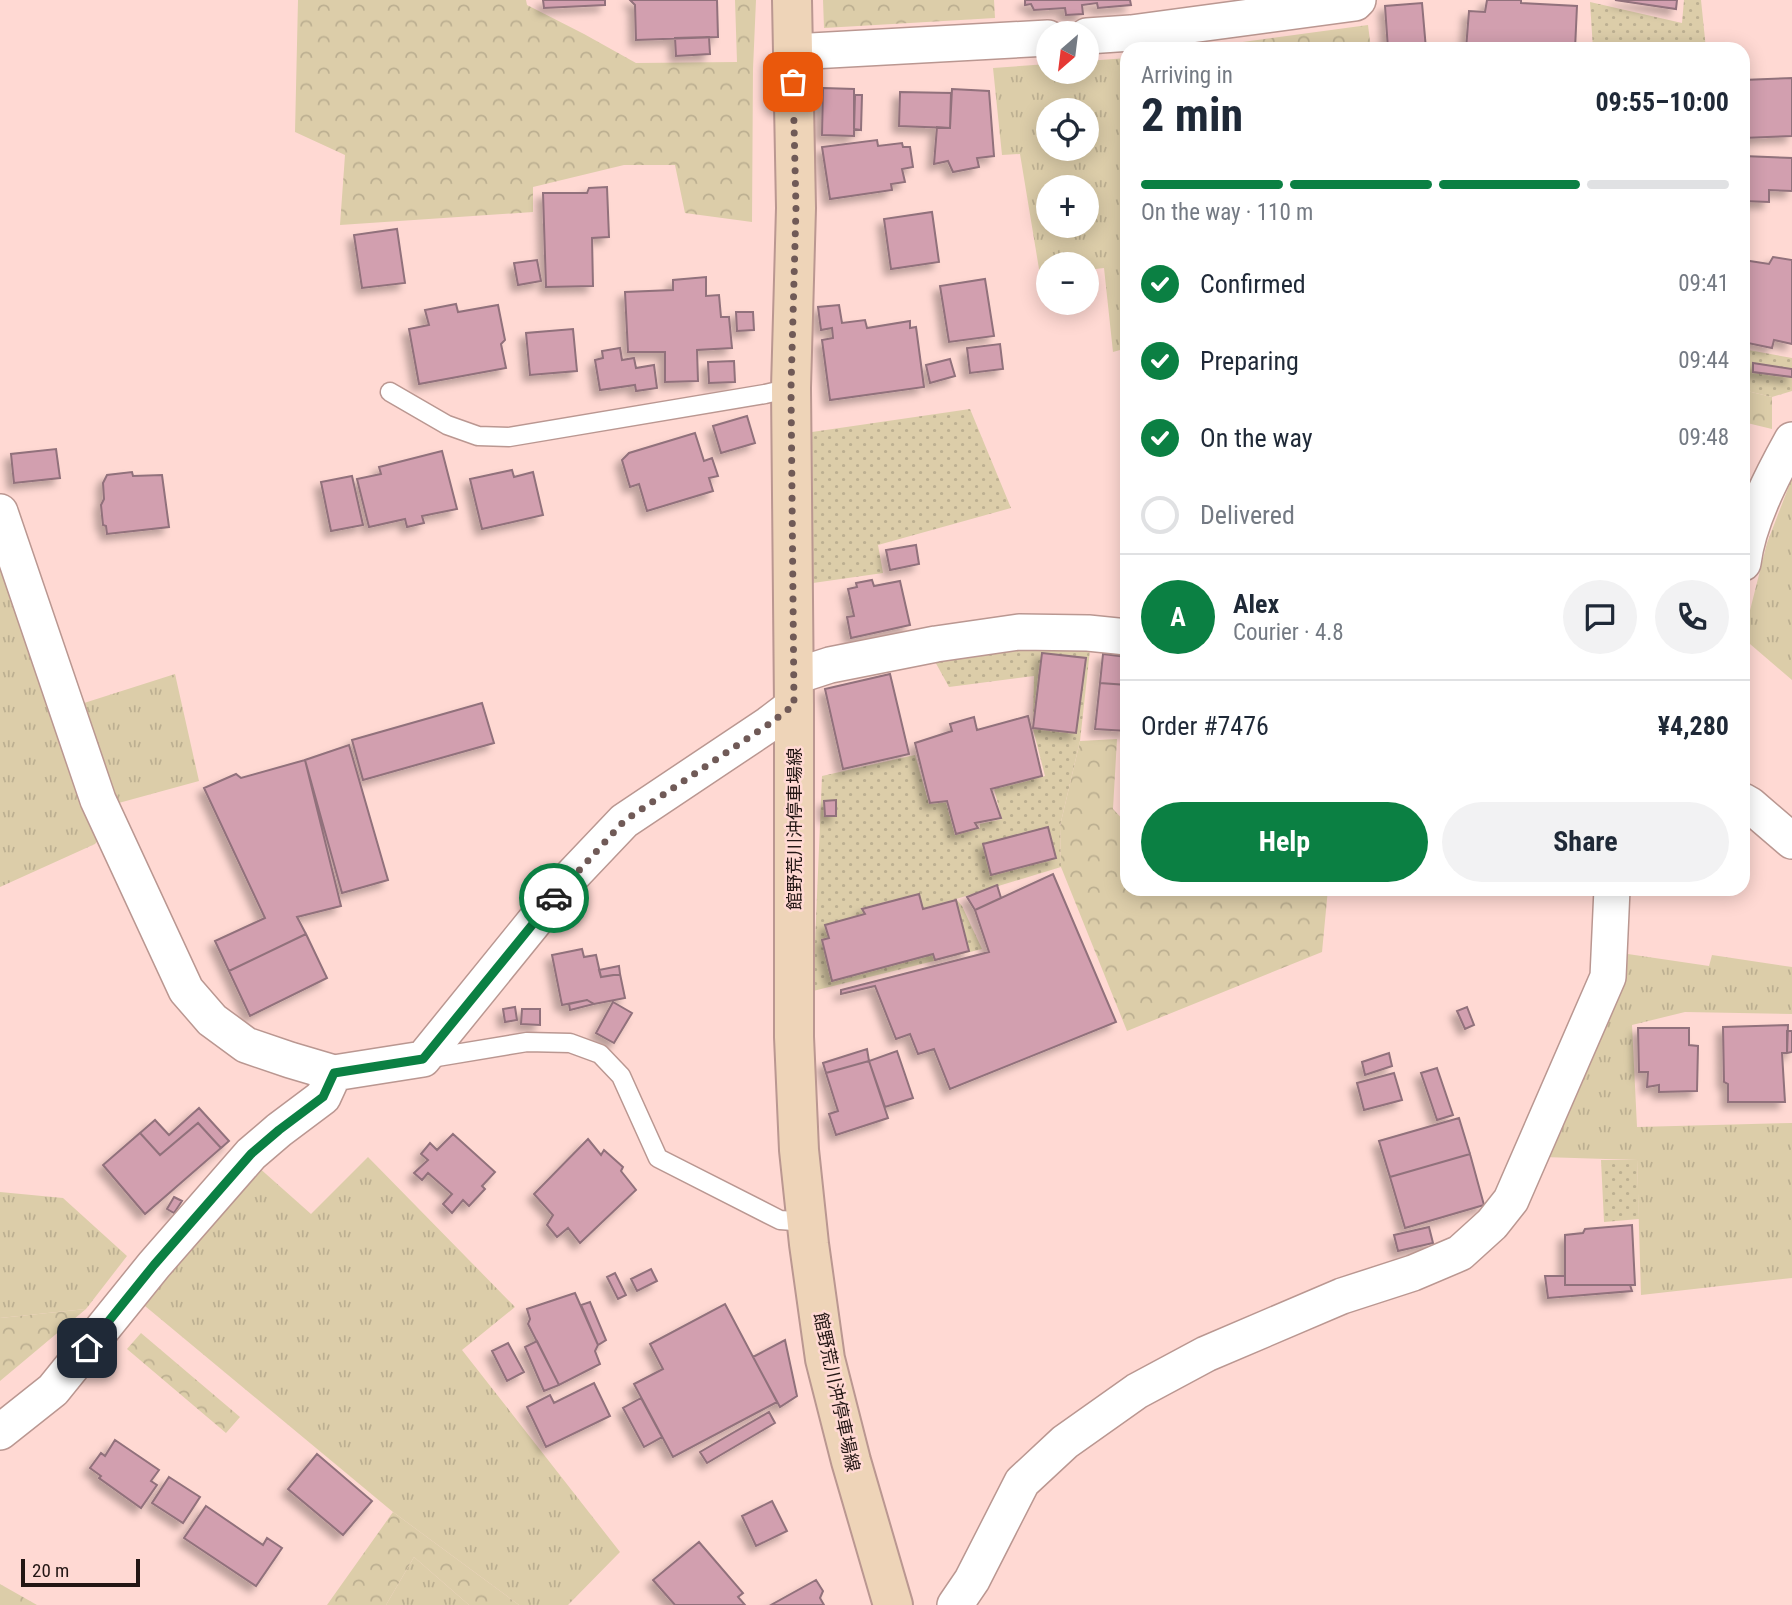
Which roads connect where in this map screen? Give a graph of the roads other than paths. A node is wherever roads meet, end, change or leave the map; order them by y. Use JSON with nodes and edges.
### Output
{"nodes":[{"id":1,"x":792,"y":0,"type":"edge"},
{"id":2,"x":1358,"y":0,"type":"edge"},
{"id":3,"x":1099,"y":35,"type":"edge"},
{"id":4,"x":1036,"y":39,"type":"edge"},
{"id":5,"x":793,"y":51,"type":"junction"},
{"id":6,"x":791,"y":388,"type":"junction"},
{"id":7,"x":390,"y":392,"type":"dead end"},
{"id":8,"x":1792,"y":440,"type":"edge"},
{"id":9,"x":0,"y":512,"type":"edge"},
{"id":10,"x":1750,"y":534,"type":"edge"},
{"id":11,"x":1120,"y":636,"type":"edge"},
{"id":12,"x":794,"y":691,"type":"junction"},
{"id":13,"x":1750,"y":804,"type":"edge"},
{"id":14,"x":1792,"y":841,"type":"edge"},
{"id":15,"x":1612,"y":896,"type":"edge"},
{"id":16,"x":423,"y":1059,"type":"junction"},
{"id":17,"x":334,"y":1073,"type":"junction"},
{"id":18,"x":807,"y":1222,"type":"junction"},
{"id":19,"x":0,"y":1432,"type":"edge"},
{"id":20,"x":893,"y":1605,"type":"edge"},
{"id":21,"x":955,"y":1605,"type":"edge"}],
"edges":[{"from":1,"to":5,"type":"main road","name":"館野荒川沖停車場線"},
{"from":2,"to":3,"type":"street"},
{"from":4,"to":5,"type":"street"},
{"from":5,"to":6,"type":"main road","name":"館野荒川沖停車場線"},
{"from":6,"to":7,"type":"lane"},
{"from":6,"to":12,"type":"main road","name":"館野荒川沖停車場線"},
{"from":8,"to":10,"type":"street"},
{"from":9,"to":17,"type":"street"},
{"from":11,"to":12,"type":"street"},
{"from":12,"to":16,"type":"street"},
{"from":12,"to":18,"type":"main road","name":"館野荒川沖停車場線"},
{"from":13,"to":14,"type":"street"},
{"from":15,"to":21,"type":"street"},
{"from":16,"to":17,"type":"street"},
{"from":16,"to":18,"type":"lane"},
{"from":17,"to":19,"type":"street"},
{"from":18,"to":20,"type":"main road","name":"館野荒川沖停車場線"}]}
